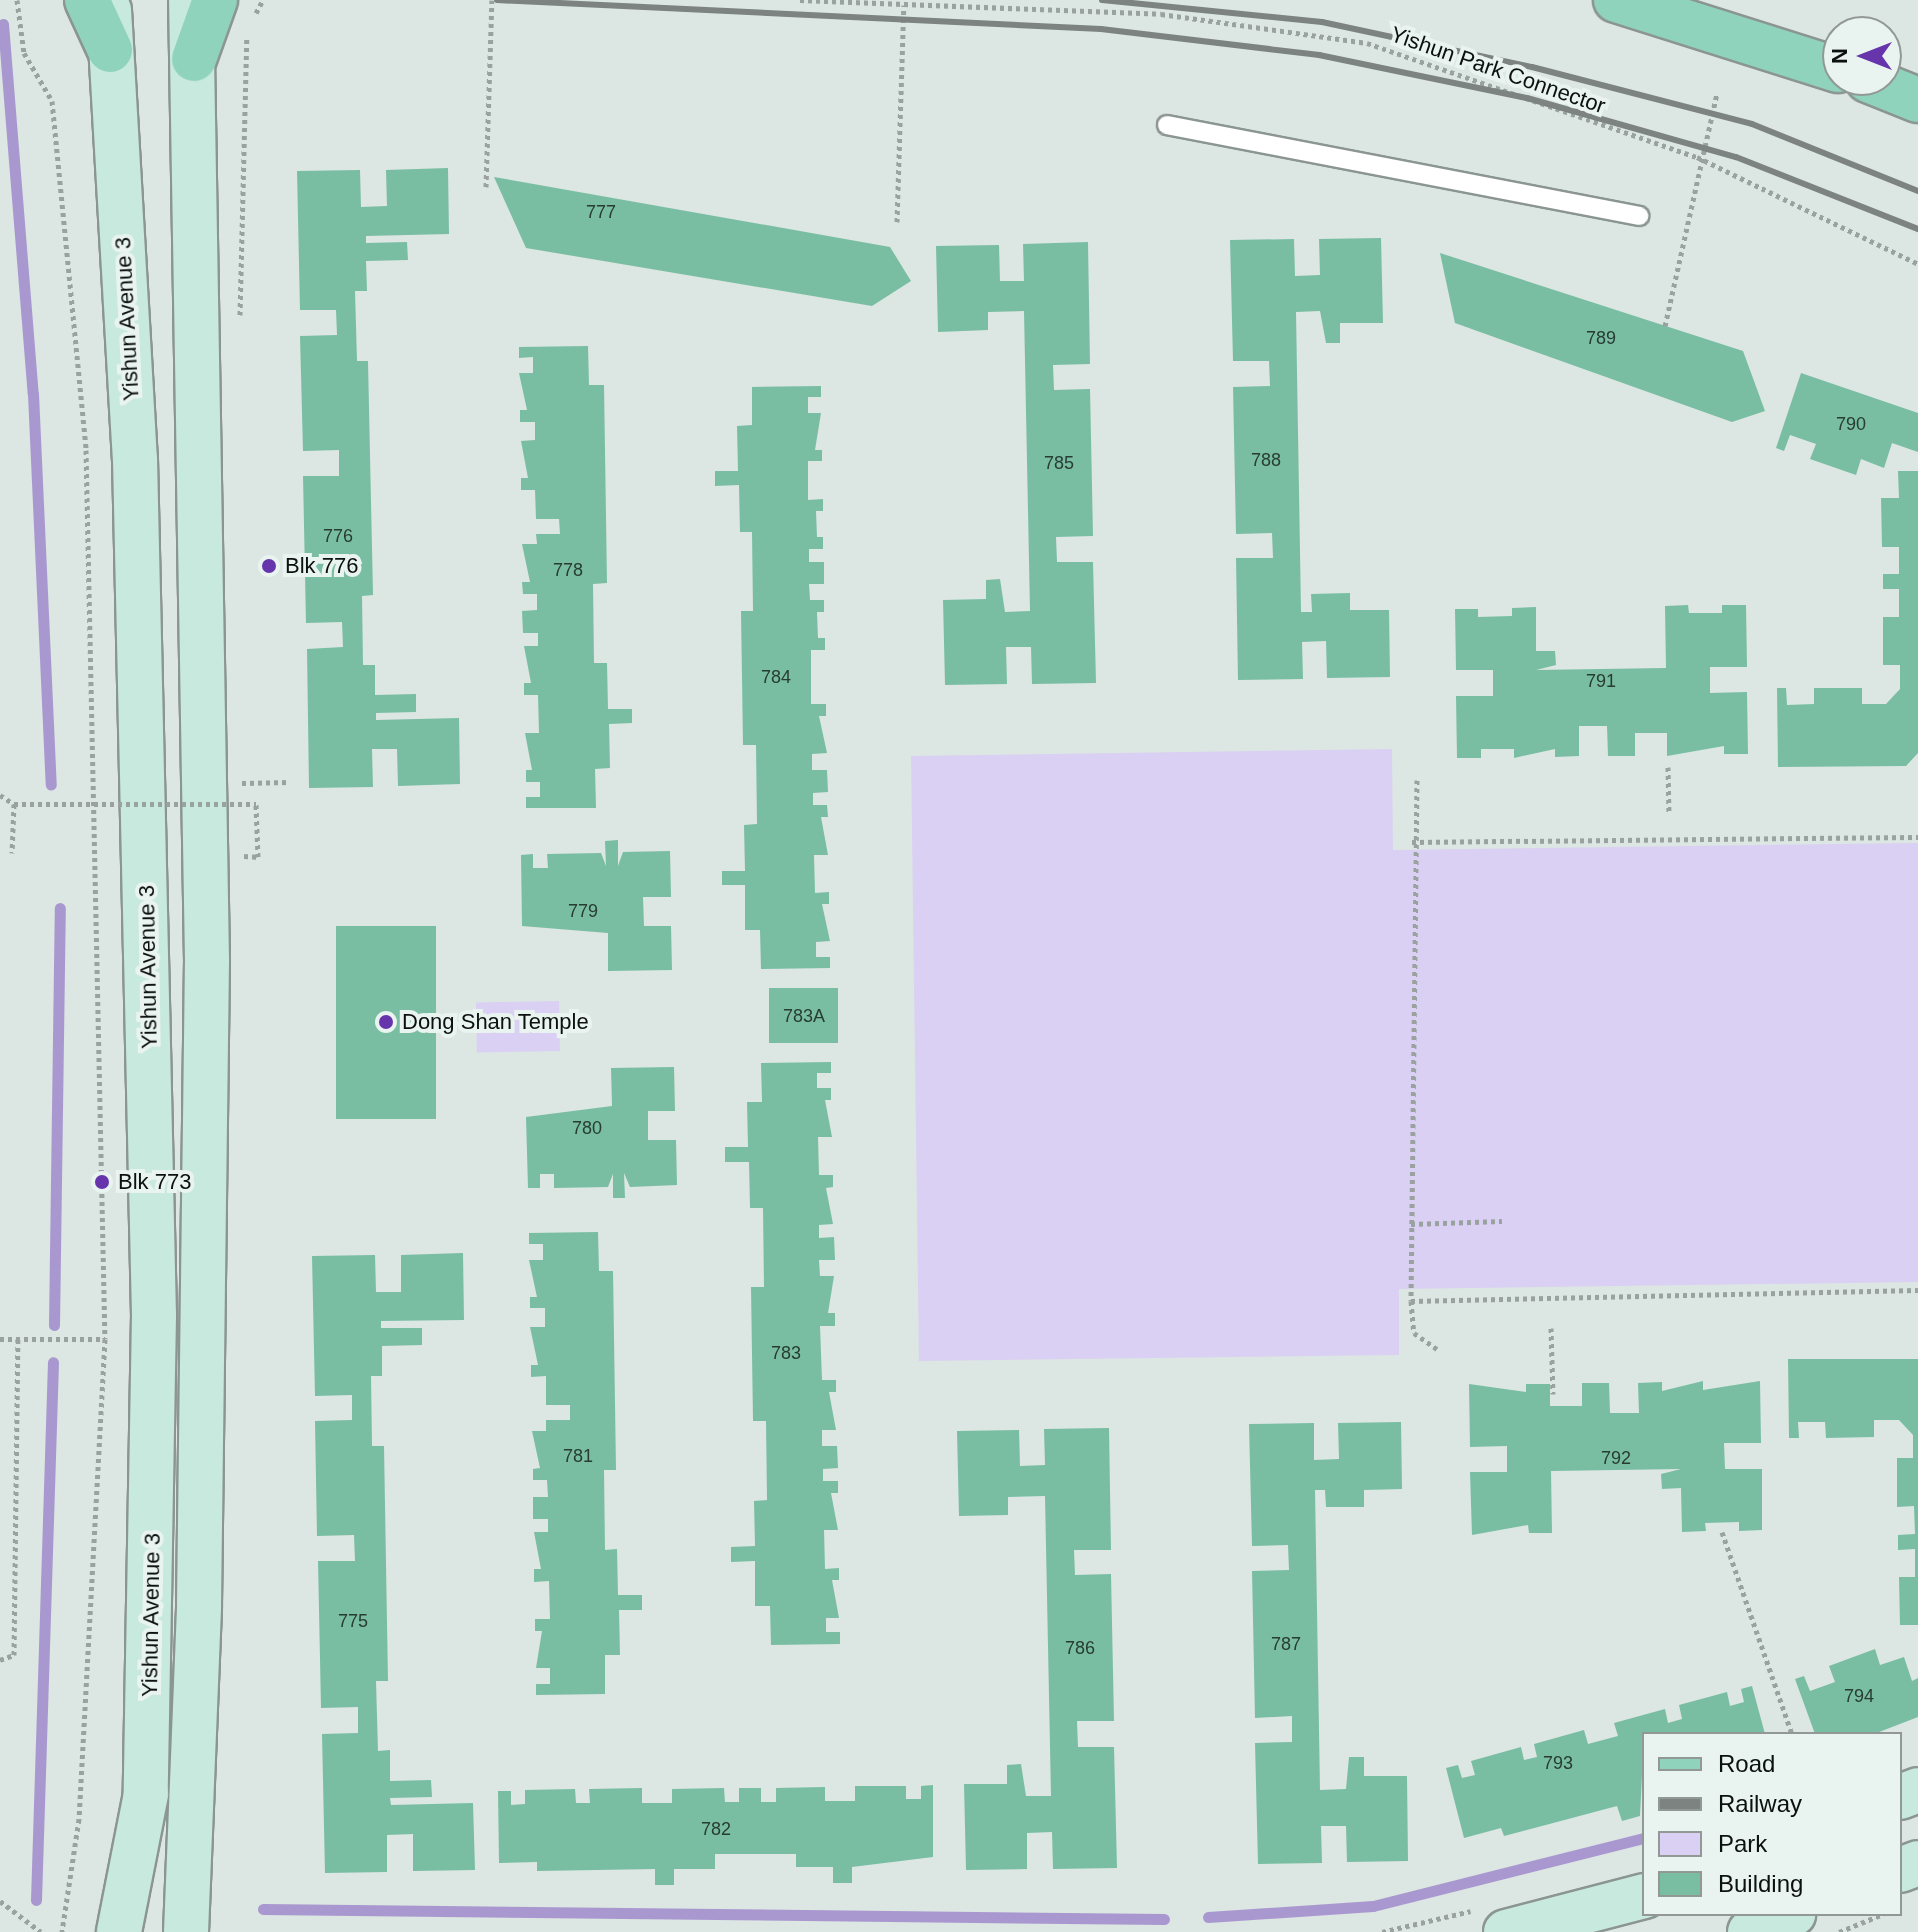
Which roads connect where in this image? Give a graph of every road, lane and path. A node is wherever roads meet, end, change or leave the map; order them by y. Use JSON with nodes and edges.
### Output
{"nodes":[{"id":1,"x":17,"y":0,"type":"edge"},
{"id":2,"x":87,"y":0,"type":"edge"},
{"id":3,"x":109,"y":0,"type":"edge"},
{"id":4,"x":191,"y":0,"type":"edge"},
{"id":5,"x":215,"y":0,"type":"edge"},
{"id":6,"x":492,"y":0,"type":"edge"},
{"id":7,"x":800,"y":0,"type":"edge"},
{"id":8,"x":1616,"y":0,"type":"edge"},
{"id":9,"x":904,"y":5,"type":"junction"},
{"id":10,"x":110,"y":50,"type":"junction"},
{"id":11,"x":194,"y":59,"type":"junction"},
{"id":12,"x":1822,"y":65,"type":"edge"},
{"id":13,"x":1717,"y":94,"type":"dead end"},
{"id":14,"x":1167,"y":125,"type":"dead end"},
{"id":15,"x":1703,"y":160,"type":"junction"},
{"id":16,"x":486,"y":187,"type":"dead end"},
{"id":17,"x":1639,"y":216,"type":"dead end"},
{"id":18,"x":897,"y":222,"type":"dead end"},
{"id":19,"x":1918,"y":264,"type":"edge"},
{"id":20,"x":1665,"y":326,"type":"dead end"},
{"id":21,"x":1668,"y":767,"type":"dead end"},
{"id":22,"x":1417,"y":780,"type":"dead end"},
{"id":23,"x":289,"y":782,"type":"dead end"},
{"id":24,"x":233,"y":783,"type":"dead end"},
{"id":25,"x":0,"y":795,"type":"edge"},
{"id":26,"x":14,"y":804,"type":"junction"},
{"id":27,"x":1669,"y":814,"type":"dead end"},
{"id":28,"x":1918,"y":837,"type":"edge"},
{"id":29,"x":244,"y":842,"type":"dead end"},
{"id":30,"x":1412,"y":842,"type":"junction"},
{"id":31,"x":12,"y":853,"type":"dead end"},
{"id":32,"x":1502,"y":1221,"type":"dead end"},
{"id":33,"x":1411,"y":1224,"type":"junction"},
{"id":34,"x":1918,"y":1290,"type":"edge"},
{"id":35,"x":1411,"y":1301,"type":"junction"},
{"id":36,"x":1551,"y":1328,"type":"dead end"},
{"id":37,"x":0,"y":1339,"type":"edge"},
{"id":38,"x":18,"y":1339,"type":"junction"},
{"id":39,"x":105,"y":1339,"type":"junction"},
{"id":40,"x":1437,"y":1349,"type":"dead end"},
{"id":41,"x":1553,"y":1394,"type":"dead end"},
{"id":42,"x":1722,"y":1532,"type":"dead end"},
{"id":43,"x":0,"y":1660,"type":"edge"},
{"id":44,"x":1791,"y":1732,"type":"edge"},
{"id":45,"x":1642,"y":1897,"type":"edge"},
{"id":46,"x":0,"y":1901,"type":"edge"},
{"id":47,"x":1788,"y":1916,"type":"edge"},
{"id":48,"x":1878,"y":1916,"type":"edge"},
{"id":49,"x":41,"y":1932,"type":"edge"},
{"id":50,"x":62,"y":1932,"type":"edge"},
{"id":51,"x":119,"y":1932,"type":"edge"},
{"id":52,"x":186,"y":1932,"type":"edge"},
{"id":53,"x":1506,"y":1932,"type":"edge"},
{"id":54,"x":1750,"y":1932,"type":"edge"},
{"id":55,"x":1839,"y":1932,"type":"edge"}],
"edges":[{"from":1,"to":39,"type":"path"},
{"from":2,"to":10,"type":"main road"},
{"from":3,"to":10,"type":"main road","name":"Yishun Avenue 3"},
{"from":4,"to":11,"type":"main road","name":"Yishun Avenue 3"},
{"from":5,"to":11,"type":"main road"},
{"from":6,"to":16,"type":"path"},
{"from":7,"to":9,"type":"path","name":"Yishun Park Connector"},
{"from":8,"to":12,"type":"main road"},
{"from":9,"to":15,"type":"path","name":"Yishun Park Connector"},
{"from":9,"to":18,"type":"path"},
{"from":10,"to":51,"type":"main road","name":"Yishun Avenue 3"},
{"from":11,"to":52,"type":"main road","name":"Yishun Avenue 3"},
{"from":13,"to":15,"type":"path"},
{"from":14,"to":17,"type":"lane"},
{"from":15,"to":19,"type":"path","name":"Yishun Park Connector"},
{"from":15,"to":20,"type":"path"},
{"from":21,"to":27,"type":"path"},
{"from":22,"to":30,"type":"path"},
{"from":23,"to":24,"type":"path"},
{"from":25,"to":26,"type":"path"},
{"from":26,"to":29,"type":"path","bridge":true},
{"from":26,"to":31,"type":"path"},
{"from":28,"to":30,"type":"path"},
{"from":30,"to":33,"type":"path"},
{"from":32,"to":33,"type":"path"},
{"from":33,"to":35,"type":"path"},
{"from":34,"to":35,"type":"path"},
{"from":35,"to":40,"type":"path"},
{"from":36,"to":41,"type":"path"},
{"from":37,"to":38,"type":"path"},
{"from":38,"to":39,"type":"path"},
{"from":38,"to":43,"type":"path"},
{"from":39,"to":50,"type":"path"},
{"from":42,"to":44,"type":"path"},
{"from":45,"to":53,"type":"main road"},
{"from":46,"to":49,"type":"path"},
{"from":47,"to":54,"type":"main road"},
{"from":48,"to":55,"type":"path"}]}
